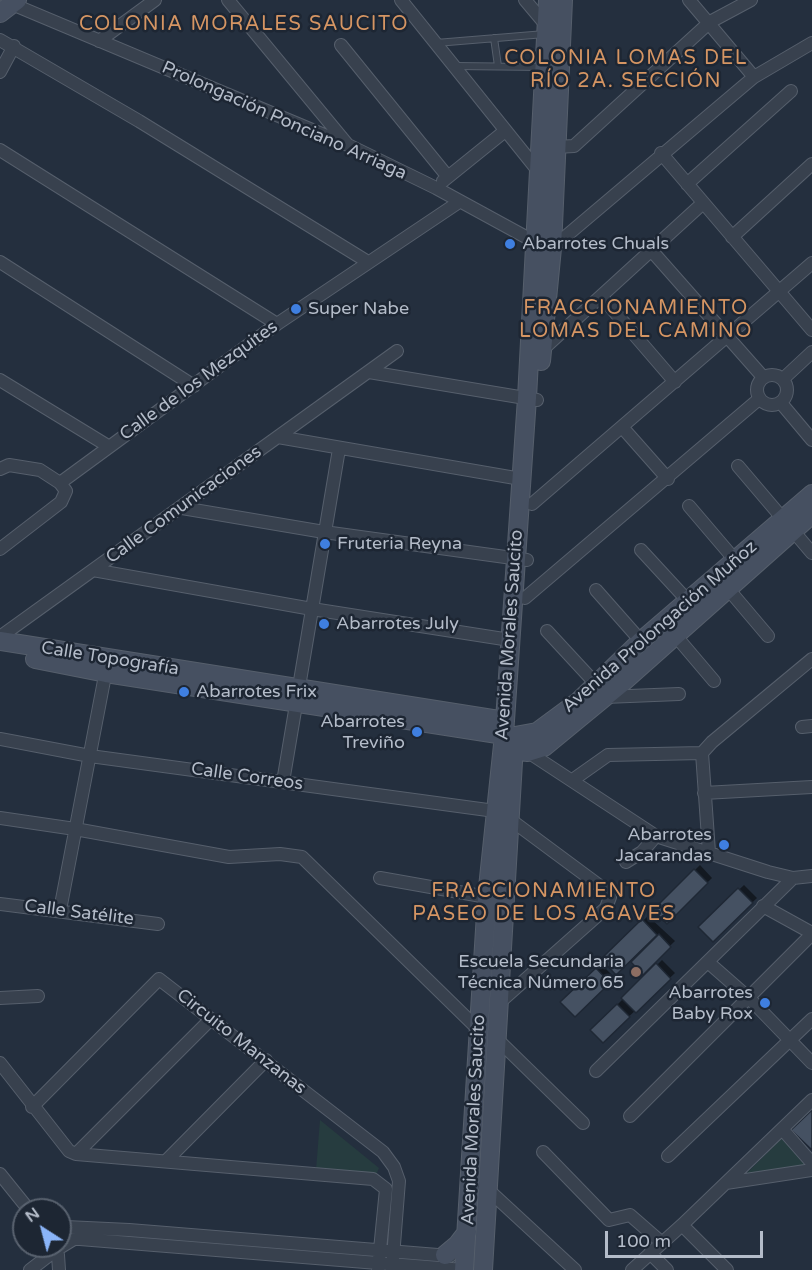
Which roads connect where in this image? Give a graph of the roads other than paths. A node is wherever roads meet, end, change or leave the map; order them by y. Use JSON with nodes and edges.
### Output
{"nodes":[{"id":1,"x":155,"y":0,"type":"edge"},
{"id":2,"x":228,"y":0,"type":"edge"},
{"id":3,"x":401,"y":0,"type":"edge"},
{"id":4,"x":525,"y":0,"type":"edge"},
{"id":5,"x":548,"y":0,"type":"edge"},
{"id":6,"x":563,"y":0,"type":"edge"},
{"id":7,"x":689,"y":0,"type":"edge"},
{"id":8,"x":751,"y":0,"type":"edge"},
{"id":9,"x":11,"y":4,"type":"edge"},
{"id":10,"x":710,"y":22,"type":"junction"},
{"id":11,"x":551,"y":31,"type":"junction"},
{"id":12,"x":494,"y":38,"type":"junction"},
{"id":13,"x":0,"y":40,"type":"edge"},
{"id":14,"x":99,"y":41,"type":"junction"},
{"id":15,"x":435,"y":43,"type":"junction"},
{"id":16,"x":812,"y":44,"type":"edge"},
{"id":17,"x":341,"y":45,"type":"dead end"},
{"id":18,"x":14,"y":46,"type":"junction"},
{"id":19,"x":454,"y":66,"type":"junction"},
{"id":20,"x":498,"y":66,"type":"junction"},
{"id":21,"x":552,"y":67,"type":"junction"},
{"id":22,"x":0,"y":72,"type":"edge"},
{"id":23,"x":753,"y":77,"type":"junction"},
{"id":24,"x":791,"y":91,"type":"dead end"},
{"id":25,"x":505,"y":131,"type":"junction"},
{"id":26,"x":348,"y":145,"type":"junction"},
{"id":27,"x":556,"y":147,"type":"junction"},
{"id":28,"x":0,"y":150,"type":"edge"},
{"id":29,"x":661,"y":153,"type":"junction"},
{"id":30,"x":812,"y":164,"type":"edge"},
{"id":31,"x":540,"y":173,"type":"junction"},
{"id":32,"x":448,"y":177,"type":"junction"},
{"id":33,"x":687,"y":184,"type":"junction"},
{"id":34,"x":436,"y":189,"type":"junction"},
{"id":35,"x":459,"y":202,"type":"junction"},
{"id":36,"x":703,"y":203,"type":"junction"},
{"id":37,"x":732,"y":237,"type":"junction"},
{"id":38,"x":543,"y":245,"type":"junction"},
{"id":39,"x":651,"y":250,"type":"junction"},
{"id":40,"x":0,"y":262,"type":"edge"},
{"id":41,"x":368,"y":262,"type":"junction"},
{"id":42,"x":812,"y":263,"type":"edge"},
{"id":43,"x":779,"y":292,"type":"junction"},
{"id":44,"x":601,"y":296,"type":"junction"},
{"id":45,"x":277,"y":324,"type":"junction"},
{"id":46,"x":812,"y":330,"type":"edge"},
{"id":47,"x":728,"y":336,"type":"junction"},
{"id":48,"x":542,"y":350,"type":"junction"},
{"id":49,"x":398,"y":351,"type":"dead end"},
{"id":50,"x":812,"y":352,"type":"edge"},
{"id":51,"x":369,"y":372,"type":"junction"},
{"id":52,"x":763,"y":377,"type":"junction"},
{"id":53,"x":783,"y":379,"type":"junction"},
{"id":54,"x":0,"y":380,"type":"edge"},
{"id":55,"x":675,"y":382,"type":"junction"},
{"id":56,"x":194,"y":386,"type":"junction"},
{"id":57,"x":532,"y":399,"type":"junction"},
{"id":58,"x":759,"y":399,"type":"junction"},
{"id":59,"x":781,"y":403,"type":"junction"},
{"id":60,"x":622,"y":427,"type":"junction"},
{"id":61,"x":278,"y":438,"type":"junction"},
{"id":62,"x":812,"y":440,"type":"edge"},
{"id":63,"x":108,"y":446,"type":"junction"},
{"id":64,"x":339,"y":449,"type":"junction"},
{"id":65,"x":738,"y":466,"type":"dead end"},
{"id":66,"x":0,"y":469,"type":"edge"},
{"id":67,"x":521,"y":478,"type":"junction"},
{"id":68,"x":668,"y":478,"type":"junction"},
{"id":69,"x":60,"y":483,"type":"junction"},
{"id":70,"x":812,"y":494,"type":"edge"},
{"id":71,"x":532,"y":504,"type":"junction"},
{"id":72,"x":689,"y":506,"type":"dead end"},
{"id":73,"x":182,"y":508,"type":"junction"},
{"id":74,"x":812,"y":514,"type":"edge"},
{"id":75,"x":788,"y":525,"type":"junction"},
{"id":76,"x":324,"y":532,"type":"junction"},
{"id":77,"x":0,"y":549,"type":"edge"},
{"id":78,"x":641,"y":550,"type":"dead end"},
{"id":79,"x":812,"y":553,"type":"edge"},
{"id":80,"x":522,"y":560,"type":"junction"},
{"id":81,"x":735,"y":560,"type":"junction"},
{"id":82,"x":93,"y":570,"type":"junction"},
{"id":83,"x":722,"y":582,"type":"junction"},
{"id":84,"x":596,"y":590,"type":"dead end"},
{"id":85,"x":525,"y":598,"type":"junction"},
{"id":86,"x":688,"y":601,"type":"junction"},
{"id":87,"x":312,"y":609,"type":"junction"},
{"id":88,"x":547,"y":631,"type":"dead end"},
{"id":89,"x":675,"y":635,"type":"junction"},
{"id":90,"x":768,"y":636,"type":"dead end"},
{"id":91,"x":0,"y":639,"type":"edge"},
{"id":92,"x":510,"y":640,"type":"junction"},
{"id":93,"x":641,"y":641,"type":"junction"},
{"id":94,"x":0,"y":652,"type":"edge"},
{"id":95,"x":812,"y":659,"type":"edge"},
{"id":96,"x":107,"y":665,"type":"junction"},
{"id":97,"x":618,"y":675,"type":"junction"},
{"id":98,"x":714,"y":681,"type":"dead end"},
{"id":99,"x":601,"y":690,"type":"junction"},
{"id":100,"x":679,"y":694,"type":"dead end"},
{"id":101,"x":297,"y":696,"type":"junction"},
{"id":102,"x":0,"y":739,"type":"edge"},
{"id":103,"x":513,"y":739,"type":"junction"},
{"id":104,"x":702,"y":753,"type":"junction"},
{"id":105,"x":90,"y":756,"type":"junction"},
{"id":106,"x":574,"y":779,"type":"junction"},
{"id":107,"x":283,"y":782,"type":"junction"},
{"id":108,"x":812,"y":787,"type":"edge"},
{"id":109,"x":704,"y":793,"type":"junction"},
{"id":110,"x":495,"y":812,"type":"junction"},
{"id":111,"x":0,"y":818,"type":"edge"},
{"id":112,"x":512,"y":820,"type":"junction"},
{"id":113,"x":75,"y":829,"type":"junction"},
{"id":114,"x":656,"y":836,"type":"junction"},
{"id":115,"x":709,"y":852,"type":"junction"},
{"id":116,"x":626,"y":862,"type":"dead end"},
{"id":117,"x":812,"y":876,"type":"edge"},
{"id":118,"x":380,"y":878,"type":"dead end"},
{"id":119,"x":793,"y":878,"type":"junction"},
{"id":120,"x":487,"y":897,"type":"junction"},
{"id":121,"x":0,"y":904,"type":"edge"},
{"id":122,"x":763,"y":906,"type":"junction"},
{"id":123,"x":60,"y":910,"type":"junction"},
{"id":124,"x":158,"y":924,"type":"dead end"},
{"id":125,"x":812,"y":933,"type":"edge"},
{"id":126,"x":709,"y":963,"type":"junction"},
{"id":127,"x":2,"y":995,"type":"edge"},
{"id":128,"x":39,"y":996,"type":"dead end"},
{"id":129,"x":750,"y":999,"type":"junction"},
{"id":130,"x":500,"y":1002,"type":"junction"},
{"id":131,"x":211,"y":1019,"type":"junction"},
{"id":132,"x":812,"y":1020,"type":"edge"},
{"id":133,"x":479,"y":1029,"type":"junction"},
{"id":134,"x":498,"y":1040,"type":"junction"},
{"id":135,"x":792,"y":1040,"type":"junction"},
{"id":136,"x":266,"y":1060,"type":"junction"},
{"id":137,"x":0,"y":1063,"type":"edge"},
{"id":138,"x":812,"y":1063,"type":"edge"},
{"id":139,"x":596,"y":1071,"type":"dead end"},
{"id":140,"x":812,"y":1100,"type":"edge"},
{"id":141,"x":32,"y":1107,"type":"junction"},
{"id":142,"x":630,"y":1116,"type":"dead end"},
{"id":143,"x":583,"y":1123,"type":"dead end"},
{"id":144,"x":783,"y":1130,"type":"junction"},
{"id":145,"x":543,"y":1152,"type":"dead end"},
{"id":146,"x":76,"y":1154,"type":"junction"},
{"id":147,"x":668,"y":1156,"type":"dead end"},
{"id":148,"x":166,"y":1161,"type":"junction"},
{"id":149,"x":812,"y":1163,"type":"edge"},
{"id":150,"x":812,"y":1170,"type":"edge"},
{"id":151,"x":0,"y":1174,"type":"edge"},
{"id":152,"x":470,"y":1178,"type":"junction"},
{"id":153,"x":724,"y":1184,"type":"junction"},
{"id":154,"x":488,"y":1188,"type":"junction"},
{"id":155,"x":19,"y":1198,"type":"edge"},
{"id":156,"x":682,"y":1226,"type":"junction"},
{"id":157,"x":72,"y":1228,"type":"edge"},
{"id":158,"x":467,"y":1232,"type":"junction"},
{"id":159,"x":72,"y":1240,"type":"edge"},
{"id":160,"x":171,"y":1240,"type":"junction"},
{"id":161,"x":273,"y":1241,"type":"junction"},
{"id":162,"x":661,"y":1242,"type":"junction"},
{"id":163,"x":380,"y":1250,"type":"junction"},
{"id":164,"x":393,"y":1251,"type":"junction"},
{"id":165,"x":650,"y":1253,"type":"junction"},
{"id":166,"x":273,"y":1255,"type":"junction"},
{"id":167,"x":445,"y":1255,"type":"junction"},
{"id":168,"x":44,"y":1258,"type":"edge"},
{"id":169,"x":472,"y":1265,"type":"edge"},
{"id":170,"x":378,"y":1267,"type":"edge"},
{"id":171,"x":392,"y":1267,"type":"edge"},
{"id":172,"x":30,"y":1270,"type":"edge"},
{"id":173,"x":575,"y":1270,"type":"edge"},
{"id":174,"x":632,"y":1270,"type":"edge"},
{"id":175,"x":667,"y":1270,"type":"edge"},
{"id":176,"x":727,"y":1270,"type":"edge"}],
"edges":[{"from":1,"to":14,"type":"street"},
{"from":2,"to":26,"type":"street"},
{"from":3,"to":15,"type":"street"},
{"from":4,"to":11,"type":"street"},
{"from":5,"to":11,"type":"main road","name":"Avenida Morales Saucito"},
{"from":6,"to":11,"type":"main road","name":"Avenida Morales Saucito"},
{"from":7,"to":10,"type":"street"},
{"from":8,"to":10,"type":"street"},
{"from":9,"to":14,"type":"street","name":"Prolongación Ponciano Arriaga"},
{"from":10,"to":23,"type":"street"},
{"from":10,"to":27,"type":"street"},
{"from":11,"to":12,"type":"lane"},
{"from":11,"to":21,"type":"main road","name":"Avenida Morales Saucito"},
{"from":12,"to":15,"type":"lane"},
{"from":12,"to":20,"type":"lane"},
{"from":13,"to":18,"type":"street"},
{"from":14,"to":26,"type":"street","name":"Prolongación Ponciano Arriaga"},
{"from":15,"to":19,"type":"street"},
{"from":16,"to":23,"type":"street"},
{"from":17,"to":32,"type":"street"},
{"from":18,"to":22,"type":"street"},
{"from":18,"to":41,"type":"street"},
{"from":19,"to":20,"type":"lane"},
{"from":19,"to":25,"type":"street"},
{"from":20,"to":21,"type":"lane"},
{"from":21,"to":27,"type":"main road","name":"Avenida Morales Saucito"},
{"from":21,"to":31,"type":"main road","name":"Avenida Morales Saucito"},
{"from":23,"to":29,"type":"street"},
{"from":24,"to":33,"type":"street"},
{"from":25,"to":31,"type":"street"},
{"from":25,"to":32,"type":"street"},
{"from":26,"to":34,"type":"street","name":"Prolongación Ponciano Arriaga"},
{"from":27,"to":38,"type":"main road","name":"Avenida Morales Saucito"},
{"from":28,"to":45,"type":"street"},
{"from":29,"to":33,"type":"street"},
{"from":29,"to":38,"type":"street"},
{"from":30,"to":37,"type":"street"},
{"from":31,"to":38,"type":"main road","name":"Avenida Morales Saucito"},
{"from":32,"to":34,"type":"street"},
{"from":33,"to":36,"type":"street"},
{"from":34,"to":35,"type":"street","name":"Prolongación Ponciano Arriaga"},
{"from":35,"to":38,"type":"street","name":"Prolongación Ponciano Arriaga"},
{"from":35,"to":41,"type":"street","name":"Calle de los Mezquites"},
{"from":36,"to":37,"type":"street"},
{"from":36,"to":39,"type":"street"},
{"from":37,"to":43,"type":"street"},
{"from":38,"to":48,"type":"main road","name":"Avenida Morales Saucito"},
{"from":38,"to":57,"type":"main road","name":"Avenida Morales Saucito"},
{"from":39,"to":44,"type":"street"},
{"from":39,"to":47,"type":"street"},
{"from":40,"to":56,"type":"street"},
{"from":41,"to":45,"type":"street","name":"Calle de los Mezquites"},
{"from":42,"to":43,"type":"street"},
{"from":43,"to":46,"type":"street"},
{"from":43,"to":47,"type":"street"},
{"from":44,"to":48,"type":"street"},
{"from":44,"to":55,"type":"street"},
{"from":45,"to":56,"type":"street","name":"Calle de los Mezquites"},
{"from":47,"to":52,"type":"street"},
{"from":47,"to":55,"type":"street"},
{"from":48,"to":57,"type":"main road","name":"Avenida Morales Saucito"},
{"from":49,"to":51,"type":"street","name":"Calle Comunicaciones"},
{"from":50,"to":53,"type":"street"},
{"from":51,"to":57,"type":"street"},
{"from":51,"to":61,"type":"street","name":"Calle Comunicaciones"},
{"from":52,"to":53,"type":"street"},
{"from":52,"to":58,"type":"street"},
{"from":53,"to":59,"type":"street"},
{"from":54,"to":63,"type":"street"},
{"from":55,"to":60,"type":"street"},
{"from":56,"to":63,"type":"street","name":"Calle de los Mezquites"},
{"from":57,"to":67,"type":"main road","name":"Avenida Morales Saucito"},
{"from":57,"to":71,"type":"main road","name":"Avenida Morales Saucito"},
{"from":58,"to":59,"type":"street"},
{"from":58,"to":68,"type":"street"},
{"from":59,"to":62,"type":"street"},
{"from":60,"to":68,"type":"street"},
{"from":60,"to":71,"type":"street"},
{"from":61,"to":64,"type":"street"},
{"from":61,"to":73,"type":"street","name":"Calle Comunicaciones"},
{"from":63,"to":69,"type":"street","name":"Calle de los Mezquites"},
{"from":64,"to":67,"type":"street"},
{"from":64,"to":76,"type":"street"},
{"from":65,"to":75,"type":"street"},
{"from":66,"to":69,"type":"street"},
{"from":67,"to":80,"type":"main road","name":"Avenida Morales Saucito"},
{"from":68,"to":85,"type":"street"},
{"from":69,"to":77,"type":"street"},
{"from":70,"to":75,"type":"main road","name":"Avenida Prolongación Muñoz"},
{"from":71,"to":80,"type":"main road","name":"Avenida Morales Saucito"},
{"from":72,"to":81,"type":"street"},
{"from":73,"to":76,"type":"street"},
{"from":73,"to":82,"type":"street","name":"Calle Comunicaciones"},
{"from":74,"to":75,"type":"main road","name":"Avenida Prolongación Muñoz"},
{"from":75,"to":79,"type":"street"},
{"from":75,"to":81,"type":"main road","name":"Avenida Prolongación Muñoz"},
{"from":75,"to":83,"type":"main road","name":"Avenida Prolongación Muñoz"},
{"from":76,"to":80,"type":"street"},
{"from":76,"to":87,"type":"street"},
{"from":78,"to":86,"type":"street"},
{"from":80,"to":85,"type":"main road","name":"Avenida Morales Saucito"},
{"from":80,"to":92,"type":"main road","name":"Avenida Morales Saucito"},
{"from":81,"to":83,"type":"main road","name":"Avenida Prolongación Muñoz"},
{"from":82,"to":87,"type":"street"},
{"from":82,"to":91,"type":"street","name":"Calle Comunicaciones"},
{"from":83,"to":86,"type":"main road","name":"Avenida Prolongación Muñoz"},
{"from":83,"to":89,"type":"main road","name":"Avenida Prolongación Muñoz"},
{"from":83,"to":90,"type":"street"},
{"from":84,"to":93,"type":"street"},
{"from":85,"to":103,"type":"main road","name":"Avenida Morales Saucito"},
{"from":86,"to":93,"type":"main road","name":"Avenida Prolongación Muñoz"},
{"from":87,"to":92,"type":"street"},
{"from":87,"to":101,"type":"street"},
{"from":88,"to":99,"type":"street"},
{"from":89,"to":97,"type":"main road","name":"Avenida Prolongación Muñoz"},
{"from":89,"to":98,"type":"street"},
{"from":91,"to":96,"type":"main road","name":"Calle Topografía"},
{"from":92,"to":103,"type":"main road","name":"Avenida Morales Saucito"},
{"from":93,"to":97,"type":"main road","name":"Avenida Prolongación Muñoz"},
{"from":94,"to":96,"type":"main road","name":"Calle Topografía"},
{"from":95,"to":104,"type":"street"},
{"from":96,"to":101,"type":"main road","name":"Calle Topografía"},
{"from":96,"to":105,"type":"street"},
{"from":97,"to":99,"type":"main road","name":"Avenida Prolongación Muñoz"},
{"from":99,"to":100,"type":"street"},
{"from":99,"to":103,"type":"main road","name":"Avenida Prolongación Muñoz"},
{"from":101,"to":103,"type":"main road","name":"Calle Topografía"},
{"from":101,"to":107,"type":"street"},
{"from":102,"to":105,"type":"street","name":"Calle Correos"},
{"from":103,"to":106,"type":"street"},
{"from":103,"to":110,"type":"main road","name":"Avenida Morales Saucito"},
{"from":103,"to":112,"type":"main road","name":"Avenida Morales Saucito"},
{"from":104,"to":106,"type":"street"},
{"from":104,"to":109,"type":"street"},
{"from":105,"to":107,"type":"street","name":"Calle Correos"},
{"from":105,"to":113,"type":"street"},
{"from":106,"to":114,"type":"street"},
{"from":107,"to":110,"type":"street","name":"Calle Correos"},
{"from":108,"to":109,"type":"street"},
{"from":109,"to":115,"type":"street"},
{"from":110,"to":120,"type":"main road","name":"Avenida Morales Saucito"},
{"from":111,"to":113,"type":"street"},
{"from":112,"to":130,"type":"main road","name":"Avenida Morales Saucito"},
{"from":112,"to":130,"type":"street"},
{"from":113,"to":123,"type":"street"},
{"from":113,"to":133,"type":"street"},
{"from":114,"to":115,"type":"street"},
{"from":114,"to":116,"type":"street"},
{"from":115,"to":119,"type":"street"},
{"from":117,"to":119,"type":"street"},
{"from":118,"to":120,"type":"street"},
{"from":119,"to":122,"type":"street"},
{"from":120,"to":133,"type":"main road","name":"Avenida Morales Saucito"},
{"from":121,"to":123,"type":"street","name":"Calle Satélite"},
{"from":122,"to":125,"type":"street"},
{"from":122,"to":126,"type":"street"},
{"from":123,"to":124,"type":"street","name":"Calle Satélite"},
{"from":125,"to":129,"type":"street"},
{"from":126,"to":129,"type":"street"},
{"from":126,"to":139,"type":"street"},
{"from":127,"to":128,"type":"street"},
{"from":129,"to":135,"type":"street"},
{"from":129,"to":142,"type":"street"},
{"from":130,"to":134,"type":"main road","name":"Avenida Morales Saucito"},
{"from":131,"to":136,"type":"street","name":"Circuito Manzanas"},
{"from":131,"to":141,"type":"street","name":"Circuito Manzanas"},
{"from":131,"to":146,"type":"street"},
{"from":132,"to":135,"type":"street"},
{"from":133,"to":152,"type":"main road","name":"Avenida Morales Saucito"},
{"from":134,"to":143,"type":"street"},
{"from":134,"to":154,"type":"main road","name":"Avenida Morales Saucito"},
{"from":135,"to":138,"type":"street"},
{"from":135,"to":147,"type":"street"},
{"from":136,"to":148,"type":"street"},
{"from":136,"to":164,"type":"street","name":"Circuito Manzanas"},
{"from":137,"to":141,"type":"street"},
{"from":140,"to":144,"type":"street"},
{"from":141,"to":146,"type":"street"},
{"from":144,"to":149,"type":"street"},
{"from":144,"to":153,"type":"street"},
{"from":145,"to":162,"type":"street"},
{"from":146,"to":148,"type":"street"},
{"from":148,"to":163,"type":"street"},
{"from":150,"to":153,"type":"street"},
{"from":151,"to":155,"type":"street"},
{"from":152,"to":154,"type":"street"},
{"from":152,"to":158,"type":"main road","name":"Avenida Morales Saucito"},
{"from":153,"to":156,"type":"street"},
{"from":154,"to":169,"type":"main road","name":"Avenida Morales Saucito"},
{"from":154,"to":173,"type":"street"},
{"from":156,"to":162,"type":"street"},
{"from":156,"to":176,"type":"street"},
{"from":157,"to":160,"type":"street"},
{"from":158,"to":167,"type":"main road"},
{"from":158,"to":169,"type":"main road","name":"Avenida Morales Saucito"},
{"from":159,"to":160,"type":"street"},
{"from":160,"to":161,"type":"street"},
{"from":160,"to":166,"type":"street"},
{"from":161,"to":163,"type":"street"},
{"from":161,"to":166,"type":"street"},
{"from":162,"to":165,"type":"street"},
{"from":163,"to":164,"type":"street"},
{"from":163,"to":170,"type":"street"},
{"from":164,"to":167,"type":"street"},
{"from":164,"to":171,"type":"street","name":"Circuito Manzanas"},
{"from":165,"to":174,"type":"street"},
{"from":165,"to":175,"type":"street"},
{"from":166,"to":170,"type":"street"},
{"from":167,"to":169,"type":"street"},
{"from":168,"to":172,"type":"street"},
{"from":169,"to":171,"type":"street"},
{"from":170,"to":171,"type":"street"}]}
